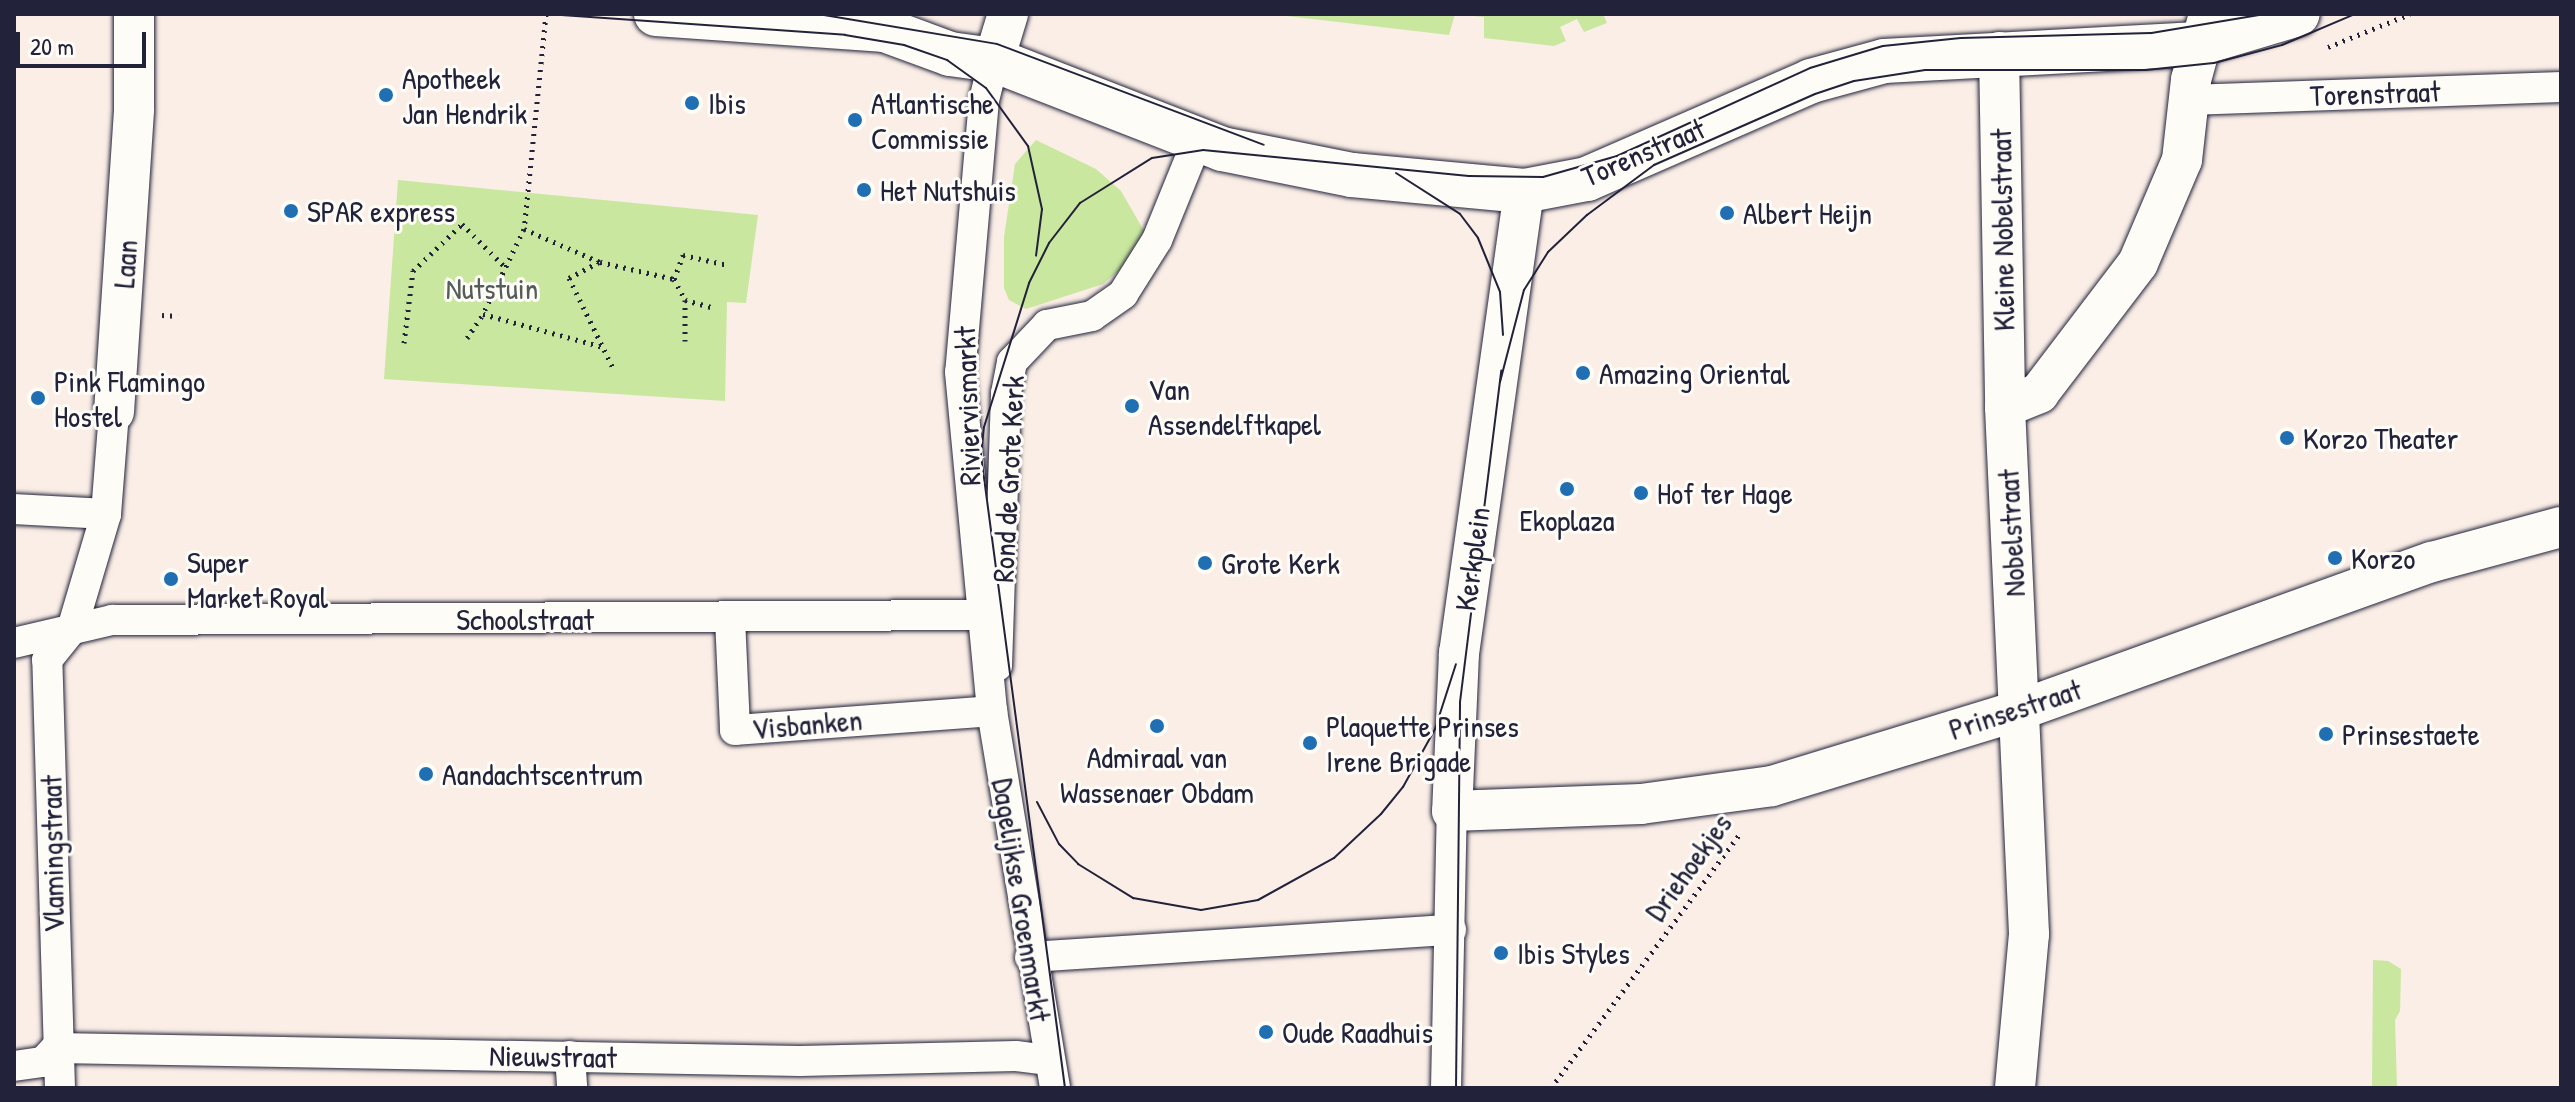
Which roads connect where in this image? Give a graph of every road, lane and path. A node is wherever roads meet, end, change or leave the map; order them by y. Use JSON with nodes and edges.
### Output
{"nodes":[{"id":1,"x":134,"y":14,"type":"edge"},
{"id":2,"x":546,"y":14,"type":"edge"},
{"id":3,"x":656,"y":14,"type":"edge"},
{"id":4,"x":1008,"y":14,"type":"edge"},
{"id":5,"x":2298,"y":14,"type":"edge"},
{"id":6,"x":2204,"y":29,"type":"edge"},
{"id":7,"x":1999,"y":52,"type":"junction"},
{"id":8,"x":989,"y":80,"type":"junction"},
{"id":9,"x":2561,"y":87,"type":"edge"},
{"id":10,"x":2188,"y":113,"type":"junction"},
{"id":11,"x":1198,"y":139,"type":"junction"},
{"id":12,"x":1524,"y":191,"type":"junction"},
{"id":13,"x":524,"y":229,"type":"junction"},
{"id":14,"x":600,"y":262,"type":"junction"},
{"id":15,"x":728,"y":265,"type":"dead end"},
{"id":16,"x":506,"y":268,"type":"junction"},
{"id":17,"x":674,"y":279,"type":"junction"},
{"id":18,"x":685,"y":300,"type":"junction"},
{"id":19,"x":714,"y":308,"type":"dead end"},
{"id":20,"x":483,"y":314,"type":"junction"},
{"id":21,"x":467,"y":338,"type":"dead end"},
{"id":22,"x":685,"y":341,"type":"dead end"},
{"id":23,"x":404,"y":343,"type":"dead end"},
{"id":24,"x":603,"y":347,"type":"junction"},
{"id":25,"x":613,"y":368,"type":"dead end"},
{"id":26,"x":2005,"y":407,"type":"junction"},
{"id":27,"x":114,"y":412,"type":"joint"},
{"id":28,"x":14,"y":509,"type":"edge"},
{"id":29,"x":106,"y":514,"type":"junction"},
{"id":30,"x":2561,"y":527,"type":"edge"},
{"id":31,"x":979,"y":615,"type":"junction"},
{"id":32,"x":730,"y":618,"type":"junction"},
{"id":33,"x":72,"y":629,"type":"junction"},
{"id":34,"x":14,"y":643,"type":"edge"},
{"id":35,"x":2020,"y":710,"type":"junction"},
{"id":36,"x":992,"y":711,"type":"junction"},
{"id":37,"x":1772,"y":786,"type":"junction"},
{"id":38,"x":1452,"y":811,"type":"junction"},
{"id":39,"x":1451,"y":930,"type":"junction"},
{"id":40,"x":1030,"y":957,"type":"junction"},
{"id":41,"x":56,"y":1048,"type":"junction"},
{"id":42,"x":570,"y":1056,"type":"junction"},
{"id":43,"x":14,"y":1066,"type":"edge"},
{"id":44,"x":1052,"y":1074,"type":"edge"},
{"id":45,"x":60,"y":1088,"type":"edge"},
{"id":46,"x":572,"y":1088,"type":"edge"},
{"id":47,"x":1446,"y":1088,"type":"edge"},
{"id":48,"x":1551,"y":1088,"type":"edge"},
{"id":49,"x":2015,"y":1088,"type":"edge"}],
"edges":[{"from":1,"to":27,"type":"street","name":"Laan"},
{"from":2,"to":13,"type":"path"},
{"from":3,"to":8,"type":"street","name":"Torenstraat"},
{"from":4,"to":8,"type":"street"},
{"from":5,"to":6,"type":"street","name":"Torenstraat"},
{"from":6,"to":7,"type":"street","name":"Torenstraat"},
{"from":6,"to":10,"type":"street"},
{"from":7,"to":12,"type":"street","name":"Torenstraat"},
{"from":7,"to":26,"type":"street","name":"Kleine Nobelstraat"},
{"from":8,"to":11,"type":"street","name":"Torenstraat"},
{"from":8,"to":31,"type":"street","name":"Riviervismarkt"},
{"from":9,"to":10,"type":"street","name":"Torenstraat"},
{"from":10,"to":26,"type":"street"},
{"from":11,"to":12,"type":"street","name":"Torenstraat"},
{"from":11,"to":36,"type":"street","name":"Rond de Grote Kerk"},
{"from":12,"to":38,"type":"street","name":"Kerkplein"},
{"from":13,"to":14,"type":"path"},
{"from":13,"to":16,"type":"path"},
{"from":14,"to":17,"type":"path"},
{"from":14,"to":24,"type":"path"},
{"from":15,"to":17,"type":"path"},
{"from":16,"to":20,"type":"path"},
{"from":16,"to":23,"type":"path"},
{"from":17,"to":18,"type":"path"},
{"from":18,"to":19,"type":"path"},
{"from":18,"to":22,"type":"path"},
{"from":20,"to":21,"type":"path"},
{"from":20,"to":24,"type":"path"},
{"from":24,"to":25,"type":"path"},
{"from":26,"to":35,"type":"street","name":"Nobelstraat"},
{"from":27,"to":29,"type":"street","name":"Laan"},
{"from":28,"to":29,"type":"street"},
{"from":29,"to":33,"type":"street","name":"Laan"},
{"from":30,"to":35,"type":"street","name":"Prinsestraat"},
{"from":31,"to":32,"type":"street","name":"Schoolstraat"},
{"from":31,"to":36,"type":"street","name":"Riviervismarkt"},
{"from":32,"to":33,"type":"street","name":"Schoolstraat"},
{"from":32,"to":36,"type":"street","name":"Visbanken"},
{"from":33,"to":34,"type":"street","name":"Schoolstraat"},
{"from":33,"to":41,"type":"street","name":"Vlamingstraat"},
{"from":35,"to":37,"type":"street","name":"Prinsestraat"},
{"from":35,"to":49,"type":"street","name":"Nobelstraat"},
{"from":36,"to":40,"type":"street","name":"Dagelijkse Groenmarkt"},
{"from":37,"to":38,"type":"street","name":"Prinsestraat"},
{"from":37,"to":48,"type":"path","name":"Driehoekjes"},
{"from":38,"to":39,"type":"street","name":"Kerkplein"},
{"from":39,"to":40,"type":"street"},
{"from":39,"to":47,"type":"street","name":"Kerkplein"},
{"from":40,"to":44,"type":"street","name":"Dagelijkse Groenmarkt"},
{"from":41,"to":42,"type":"street","name":"Nieuwstraat"},
{"from":41,"to":43,"type":"street"},
{"from":41,"to":45,"type":"street","name":"Vlamingstraat"},
{"from":42,"to":44,"type":"street","name":"Nieuwstraat"},
{"from":42,"to":46,"type":"street"}]}
